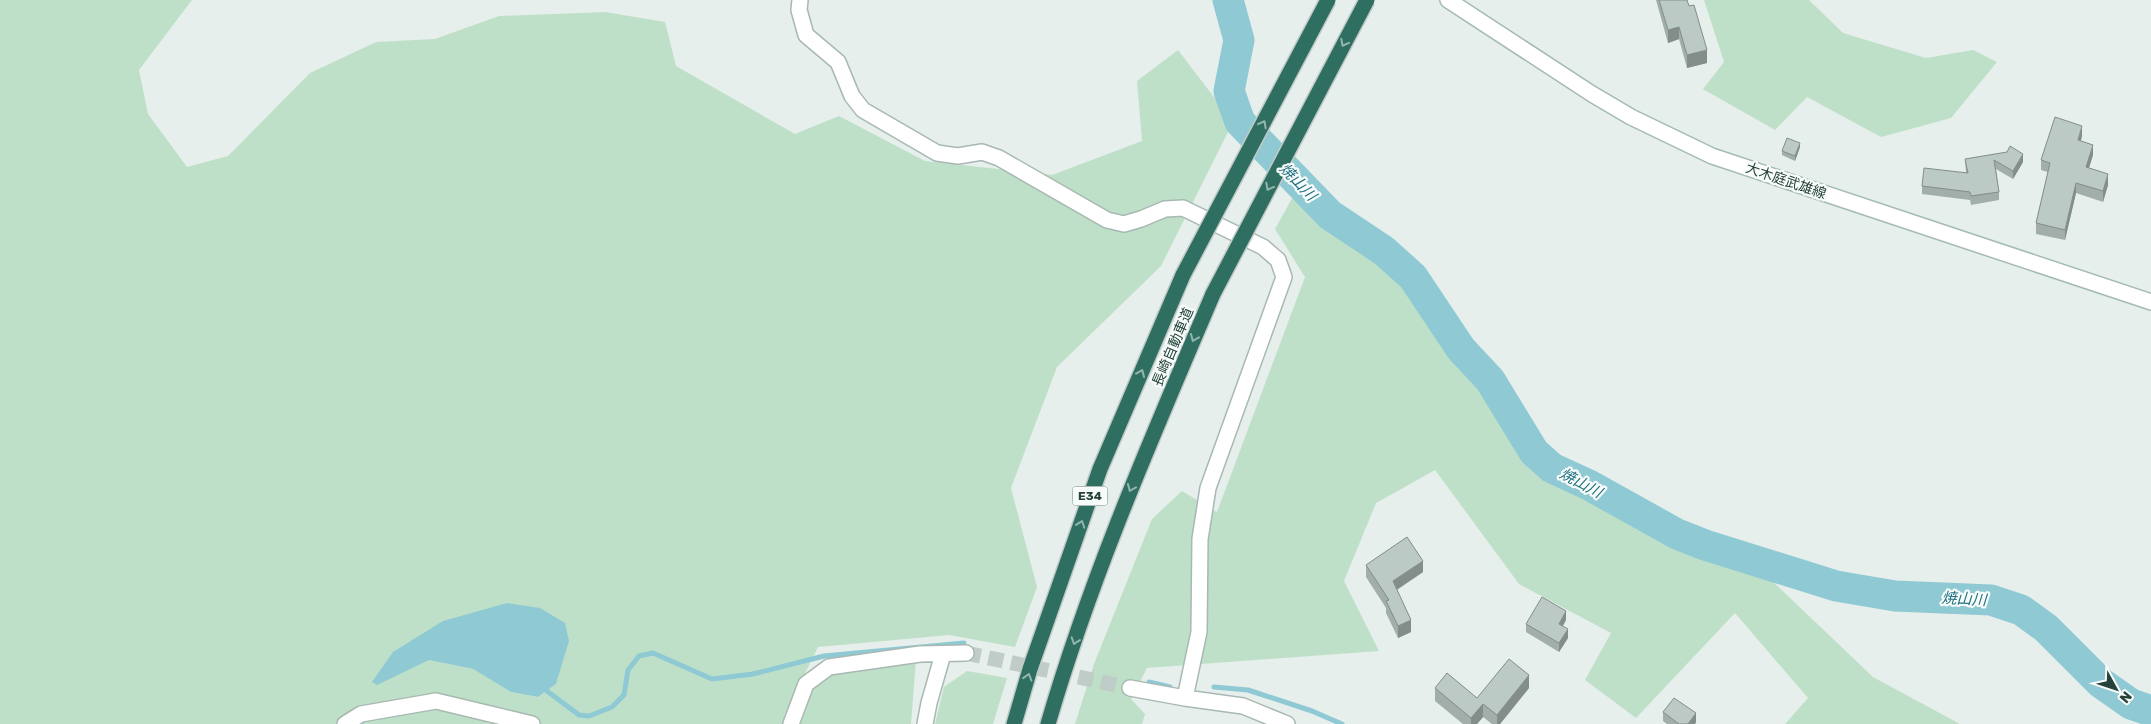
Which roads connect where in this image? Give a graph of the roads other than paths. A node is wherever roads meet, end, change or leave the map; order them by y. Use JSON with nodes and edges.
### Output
{"nodes":[{"id":1,"x":800,"y":0,"type":"edge"},
{"id":2,"x":1328,"y":0,"type":"edge"},
{"id":3,"x":1367,"y":0,"type":"edge"},
{"id":4,"x":1448,"y":0,"type":"edge"},
{"id":5,"x":2151,"y":302,"type":"edge"},
{"id":6,"x":966,"y":653,"type":"tunnel mouth"},
{"id":7,"x":943,"y":654,"type":"junction"},
{"id":8,"x":1130,"y":688,"type":"tunnel mouth"},
{"id":9,"x":1185,"y":698,"type":"junction"},
{"id":10,"x":345,"y":724,"type":"edge"},
{"id":11,"x":532,"y":724,"type":"edge"},
{"id":12,"x":791,"y":724,"type":"edge"},
{"id":13,"x":925,"y":724,"type":"edge"},
{"id":14,"x":1014,"y":724,"type":"edge"},
{"id":15,"x":1048,"y":724,"type":"edge"},
{"id":16,"x":1287,"y":724,"type":"edge"}],
"edges":[{"from":1,"to":9,"type":"street"},
{"from":14,"to":2,"type":"highway","name":"長崎自動車道","number":"E34","one_way":true,"bridge":true},
{"from":3,"to":15,"type":"highway","name":"長崎自動車道","number":"E34","one_way":true,"bridge":true},
{"from":4,"to":5,"type":"street","name":"大木庭武雄線"},
{"from":6,"to":7,"type":"street"},
{"from":7,"to":12,"type":"street"},
{"from":7,"to":13,"type":"street"},
{"from":8,"to":9,"type":"street"},
{"from":9,"to":16,"type":"street"},
{"from":10,"to":11,"type":"street"}]}
